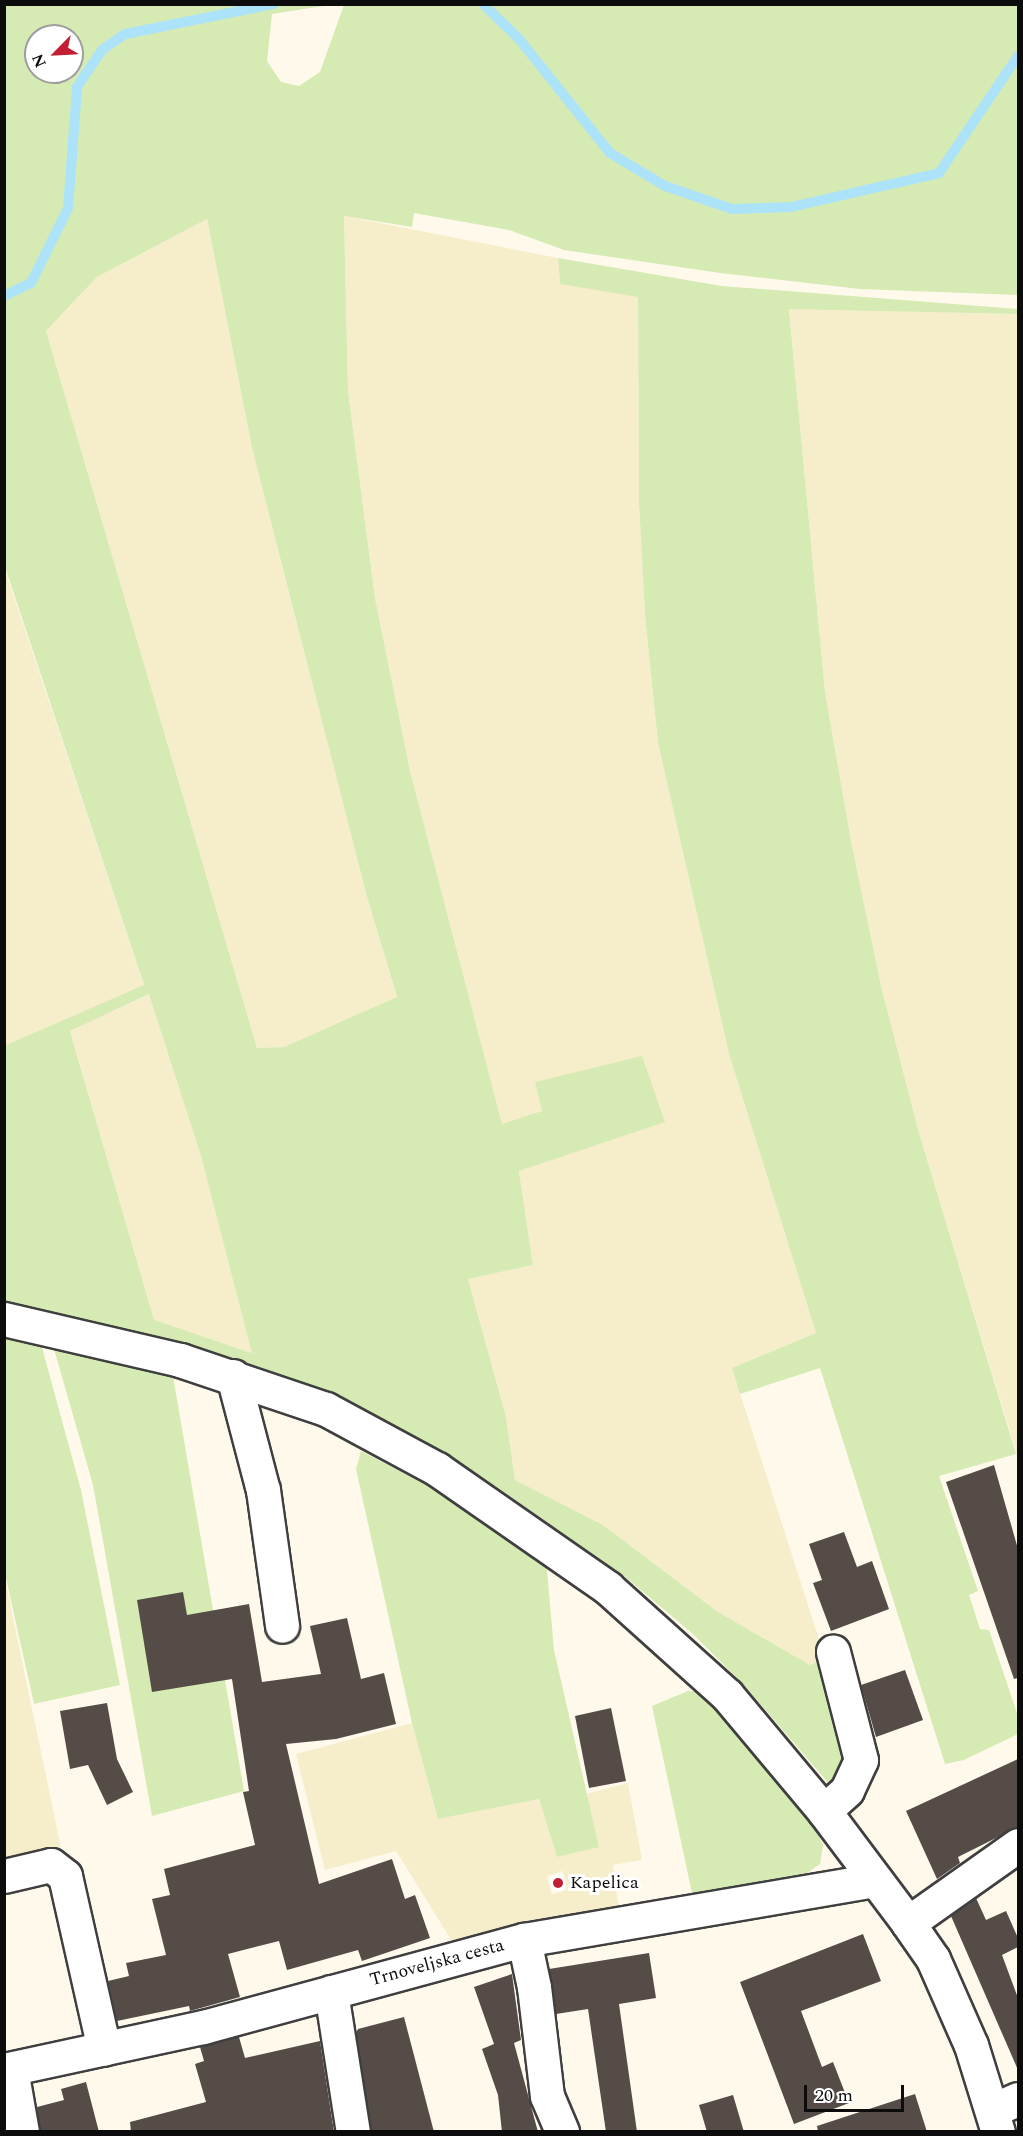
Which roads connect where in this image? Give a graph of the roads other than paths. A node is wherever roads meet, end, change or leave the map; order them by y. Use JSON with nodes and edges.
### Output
{"nodes":[{"id":1,"x":4,"y":1319,"type":"edge"},
{"id":2,"x":233,"y":1376,"type":"junction"},
{"id":3,"x":282,"y":1626,"type":"dead end"},
{"id":4,"x":833,"y":1652,"type":"dead end"},
{"id":5,"x":825,"y":1811,"type":"junction"},
{"id":6,"x":1018,"y":1845,"type":"edge"},
{"id":7,"x":4,"y":1876,"type":"edge"},
{"id":8,"x":875,"y":1880,"type":"junction"},
{"id":9,"x":908,"y":1923,"type":"junction"},
{"id":10,"x":524,"y":1940,"type":"junction"},
{"id":11,"x":331,"y":1992,"type":"junction"},
{"id":12,"x":104,"y":2049,"type":"junction"},
{"id":13,"x":8,"y":2070,"type":"edge"},
{"id":14,"x":1003,"y":2114,"type":"edge"},
{"id":15,"x":22,"y":2132,"type":"edge"},
{"id":16,"x":353,"y":2132,"type":"edge"},
{"id":17,"x":562,"y":2132,"type":"edge"}],
"edges":[{"from":1,"to":2,"type":"street"},
{"from":2,"to":3,"type":"street"},
{"from":2,"to":5,"type":"street"},
{"from":4,"to":5,"type":"street"},
{"from":5,"to":8,"type":"street"},
{"from":6,"to":9,"type":"street"},
{"from":7,"to":12,"type":"street"},
{"from":8,"to":9,"type":"street"},
{"from":8,"to":10,"type":"street","name":"Trnoveljska cesta"},
{"from":9,"to":14,"type":"street"},
{"from":10,"to":11,"type":"street","name":"Trnoveljska cesta"},
{"from":10,"to":17,"type":"street"},
{"from":11,"to":12,"type":"street","name":"Trnoveljska cesta"},
{"from":11,"to":16,"type":"street"},
{"from":12,"to":13,"type":"street","name":"Trnoveljska cesta"},
{"from":13,"to":15,"type":"street"}]}
